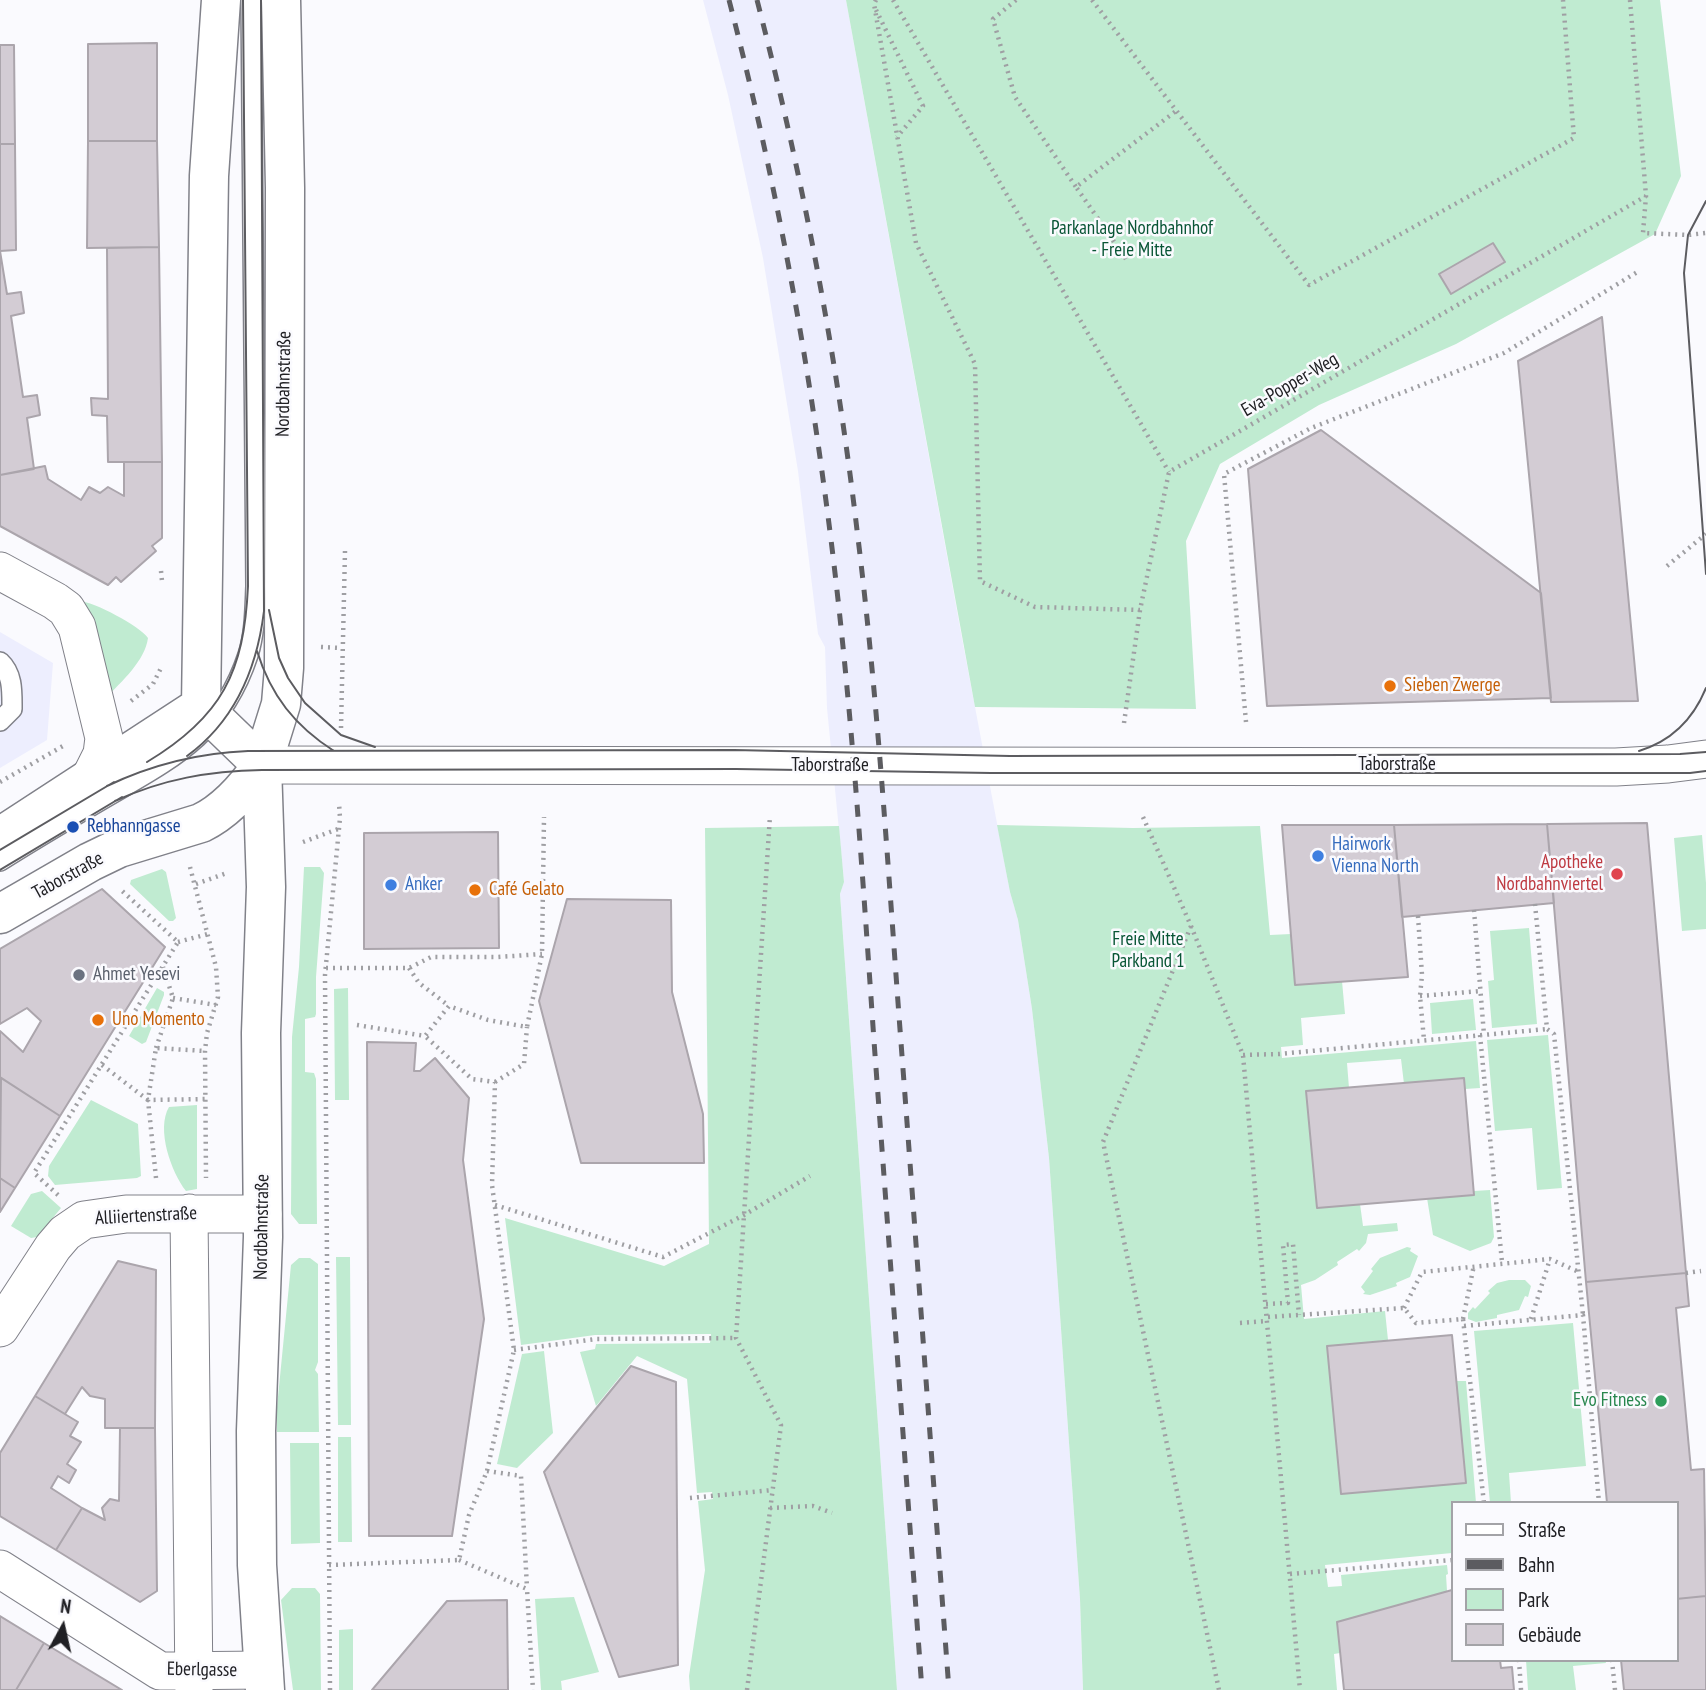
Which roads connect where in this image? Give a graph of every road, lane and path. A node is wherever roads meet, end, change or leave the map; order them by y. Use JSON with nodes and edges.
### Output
{"nodes":[{"id":1,"x":221,"y":0,"type":"edge"},
{"id":2,"x":251,"y":0,"type":"edge"},
{"id":3,"x":281,"y":0,"type":"edge"},
{"id":4,"x":893,"y":0,"type":"edge"},
{"id":5,"x":1017,"y":0,"type":"edge"},
{"id":6,"x":1092,"y":0,"type":"edge"},
{"id":7,"x":1563,"y":0,"type":"edge"},
{"id":8,"x":1630,"y":0,"type":"edge"},
{"id":9,"x":875,"y":2,"type":"edge"},
{"id":10,"x":1176,"y":111,"type":"junction"},
{"id":11,"x":897,"y":137,"type":"junction"},
{"id":12,"x":1076,"y":187,"type":"junction"},
{"id":13,"x":1646,"y":196,"type":"junction"},
{"id":14,"x":1706,"y":233,"type":"edge"},
{"id":15,"x":1126,"y":259,"type":"dead end"},
{"id":16,"x":1639,"y":271,"type":"dead end"},
{"id":17,"x":1169,"y":472,"type":"junction"},
{"id":18,"x":1706,"y":534,"type":"edge"},
{"id":19,"x":345,"y":551,"type":"dead end"},
{"id":20,"x":1667,"y":566,"type":"dead end"},
{"id":21,"x":0,"y":571,"type":"edge"},
{"id":22,"x":1140,"y":610,"type":"junction"},
{"id":23,"x":0,"y":662,"type":"edge"},
{"id":24,"x":340,"y":711,"type":"dead end"},
{"id":25,"x":208,"y":713,"type":"junction"},
{"id":26,"x":0,"y":721,"type":"edge"},
{"id":27,"x":1246,"y":722,"type":"dead end"},
{"id":28,"x":1124,"y":723,"type":"dead end"},
{"id":29,"x":48,"y":755,"type":"dead end"},
{"id":30,"x":1706,"y":759,"type":"edge"},
{"id":31,"x":262,"y":765,"type":"junction"},
{"id":32,"x":89,"y":780,"type":"junction"},
{"id":33,"x":0,"y":782,"type":"edge"},
{"id":34,"x":770,"y":816,"type":"dead end"},
{"id":35,"x":544,"y":817,"type":"dead end"},
{"id":36,"x":1143,"y":817,"type":"dead end"},
{"id":37,"x":340,"y":818,"type":"dead end"},
{"id":38,"x":338,"y":829,"type":"junction"},
{"id":39,"x":0,"y":837,"type":"edge"},
{"id":40,"x":305,"y":842,"type":"dead end"},
{"id":41,"x":0,"y":861,"type":"edge"},
{"id":42,"x":222,"y":875,"type":"dead end"},
{"id":43,"x":118,"y":887,"type":"dead end"},
{"id":44,"x":1535,"y":904,"type":"dead end"},
{"id":45,"x":1474,"y":910,"type":"dead end"},
{"id":46,"x":0,"y":914,"type":"edge"},
{"id":47,"x":1418,"y":916,"type":"dead end"},
{"id":48,"x":1191,"y":926,"type":"junction"},
{"id":49,"x":208,"y":934,"type":"junction"},
{"id":50,"x":178,"y":942,"type":"junction"},
{"id":51,"x":542,"y":954,"type":"junction"},
{"id":52,"x":163,"y":967,"type":"junction"},
{"id":53,"x":326,"y":968,"type":"junction"},
{"id":54,"x":409,"y":968,"type":"junction"},
{"id":55,"x":1481,"y":991,"type":"junction"},
{"id":56,"x":1420,"y":996,"type":"junction"},
{"id":57,"x":173,"y":998,"type":"junction"},
{"id":58,"x":216,"y":1005,"type":"junction"},
{"id":59,"x":449,"y":1006,"type":"junction"},
{"id":60,"x":357,"y":1025,"type":"dead end"},
{"id":61,"x":527,"y":1027,"type":"junction"},
{"id":62,"x":1547,"y":1029,"type":"junction"},
{"id":63,"x":425,"y":1035,"type":"junction"},
{"id":64,"x":1482,"y":1035,"type":"junction"},
{"id":65,"x":1423,"y":1040,"type":"junction"},
{"id":66,"x":156,"y":1048,"type":"junction"},
{"id":67,"x":205,"y":1051,"type":"junction"},
{"id":68,"x":1243,"y":1055,"type":"junction"},
{"id":69,"x":102,"y":1065,"type":"junction"},
{"id":70,"x":495,"y":1082,"type":"junction"},
{"id":71,"x":205,"y":1099,"type":"dead end"},
{"id":72,"x":810,"y":1177,"type":"dead end"},
{"id":73,"x":495,"y":1205,"type":"junction"},
{"id":74,"x":189,"y":1213,"type":"junction"},
{"id":75,"x":263,"y":1214,"type":"junction"},
{"id":76,"x":744,"y":1215,"type":"junction"},
{"id":77,"x":84,"y":1220,"type":"junction"},
{"id":78,"x":1550,"y":1259,"type":"junction"},
{"id":79,"x":1502,"y":1262,"type":"junction"},
{"id":80,"x":1474,"y":1265,"type":"junction"},
{"id":81,"x":1702,"y":1271,"type":"dead end"},
{"id":82,"x":1578,"y":1272,"type":"junction"},
{"id":83,"x":1686,"y":1273,"type":"dead end"},
{"id":84,"x":1580,"y":1282,"type":"junction"},
{"id":85,"x":1586,"y":1282,"type":"dead end"},
{"id":86,"x":1266,"y":1304,"type":"junction"},
{"id":87,"x":1404,"y":1308,"type":"junction"},
{"id":88,"x":1299,"y":1315,"type":"junction"},
{"id":89,"x":1583,"y":1315,"type":"junction"},
{"id":90,"x":1268,"y":1319,"type":"junction"},
{"id":91,"x":1463,"y":1319,"type":"junction"},
{"id":92,"x":1531,"y":1319,"type":"junction"},
{"id":93,"x":1240,"y":1322,"type":"dead end"},
{"id":94,"x":1464,"y":1326,"type":"junction"},
{"id":95,"x":0,"y":1328,"type":"edge"},
{"id":96,"x":736,"y":1338,"type":"junction"},
{"id":97,"x":514,"y":1350,"type":"junction"},
{"id":98,"x":487,"y":1471,"type":"junction"},
{"id":99,"x":773,"y":1490,"type":"junction"},
{"id":100,"x":690,"y":1498,"type":"dead end"},
{"id":101,"x":1484,"y":1501,"type":"edge"},
{"id":102,"x":1599,"y":1501,"type":"edge"},
{"id":103,"x":770,"y":1508,"type":"junction"},
{"id":104,"x":832,"y":1513,"type":"dead end"},
{"id":105,"x":459,"y":1560,"type":"junction"},
{"id":106,"x":1450,"y":1560,"type":"edge"},
{"id":107,"x":329,"y":1565,"type":"junction"},
{"id":108,"x":0,"y":1569,"type":"edge"},
{"id":109,"x":1290,"y":1574,"type":"junction"},
{"id":110,"x":527,"y":1589,"type":"junction"},
{"id":111,"x":1519,"y":1662,"type":"edge"},
{"id":112,"x":1612,"y":1662,"type":"edge"},
{"id":113,"x":194,"y":1680,"type":"edge"},
{"id":114,"x":265,"y":1680,"type":"edge"},
{"id":115,"x":330,"y":1690,"type":"edge"},
{"id":116,"x":533,"y":1690,"type":"edge"},
{"id":117,"x":747,"y":1690,"type":"edge"},
{"id":118,"x":1219,"y":1690,"type":"edge"},
{"id":119,"x":1300,"y":1690,"type":"edge"},
{"id":120,"x":1521,"y":1690,"type":"edge"},
{"id":121,"x":1615,"y":1690,"type":"edge"}],
"edges":[{"from":1,"to":25,"type":"main road"},
{"from":2,"to":25,"type":"lane","name":"Nordbahnstraße"},
{"from":3,"to":31,"type":"main road","name":"Nordbahnstraße"},
{"from":4,"to":17,"type":"path"},
{"from":5,"to":12,"type":"path"},
{"from":6,"to":10,"type":"path"},
{"from":7,"to":10,"type":"path"},
{"from":8,"to":13,"type":"path"},
{"from":9,"to":11,"type":"path"},
{"from":9,"to":11,"type":"path"},
{"from":10,"to":12,"type":"path"},
{"from":11,"to":22,"type":"path"},
{"from":12,"to":15,"type":"path"},
{"from":13,"to":14,"type":"path"},
{"from":13,"to":17,"type":"path","name":"Eva-Popper-Weg"},
{"from":16,"to":27,"type":"path"},
{"from":17,"to":22,"type":"path"},
{"from":18,"to":20,"type":"path"},
{"from":19,"to":24,"type":"path"},
{"from":21,"to":32,"type":"street"},
{"from":22,"to":28,"type":"path"},
{"from":23,"to":26,"type":"lane"},
{"from":25,"to":31,"type":"main road"},
{"from":25,"to":32,"type":"main road"},
{"from":25,"to":41,"type":"lane"},
{"from":29,"to":33,"type":"path"},
{"from":30,"to":31,"type":"street","name":"Taborstraße"},
{"from":31,"to":46,"type":"main road","name":"Taborstraße"},
{"from":31,"to":75,"type":"main road","name":"Nordbahnstraße"},
{"from":32,"to":39,"type":"main road"},
{"from":34,"to":76,"type":"path"},
{"from":35,"to":51,"type":"path"},
{"from":36,"to":48,"type":"path"},
{"from":37,"to":38,"type":"path"},
{"from":38,"to":40,"type":"path"},
{"from":38,"to":53,"type":"path"},
{"from":42,"to":49,"type":"path"},
{"from":43,"to":50,"type":"path"},
{"from":44,"to":62,"type":"path"},
{"from":45,"to":55,"type":"path"},
{"from":47,"to":56,"type":"path"},
{"from":48,"to":68,"type":"path"},
{"from":48,"to":118,"type":"path"},
{"from":49,"to":50,"type":"path"},
{"from":49,"to":58,"type":"path"},
{"from":50,"to":52,"type":"path"},
{"from":51,"to":54,"type":"path"},
{"from":51,"to":61,"type":"path"},
{"from":52,"to":57,"type":"path"},
{"from":52,"to":69,"type":"path"},
{"from":53,"to":54,"type":"path"},
{"from":53,"to":107,"type":"path"},
{"from":54,"to":59,"type":"path"},
{"from":55,"to":56,"type":"path"},
{"from":55,"to":64,"type":"path"},
{"from":56,"to":65,"type":"path"},
{"from":57,"to":58,"type":"path"},
{"from":57,"to":66,"type":"path"},
{"from":58,"to":67,"type":"path"},
{"from":59,"to":61,"type":"path"},
{"from":59,"to":63,"type":"path"},
{"from":60,"to":63,"type":"path"},
{"from":61,"to":70,"type":"path"},
{"from":62,"to":64,"type":"path"},
{"from":62,"to":82,"type":"path"},
{"from":63,"to":70,"type":"path"},
{"from":64,"to":65,"type":"path"},
{"from":64,"to":79,"type":"path"},
{"from":65,"to":68,"type":"path"},
{"from":66,"to":67,"type":"path"},
{"from":66,"to":69,"type":"path"},
{"from":67,"to":71,"type":"path"},
{"from":68,"to":86,"type":"path"},
{"from":69,"to":77,"type":"path"},
{"from":70,"to":73,"type":"path"},
{"from":72,"to":76,"type":"path"},
{"from":73,"to":76,"type":"path"},
{"from":73,"to":97,"type":"path"},
{"from":74,"to":75,"type":"street","name":"Alliiertenstraße"},
{"from":74,"to":77,"type":"street","name":"Alliiertenstraße"},
{"from":74,"to":113,"type":"street"},
{"from":75,"to":114,"type":"main road","name":"Nordbahnstraße"},
{"from":76,"to":96,"type":"path"},
{"from":77,"to":95,"type":"street","name":"Alliiertenstraße"},
{"from":78,"to":79,"type":"path"},
{"from":78,"to":82,"type":"path"},
{"from":78,"to":92,"type":"path"},
{"from":79,"to":80,"type":"path"},
{"from":80,"to":87,"type":"path"},
{"from":80,"to":91,"type":"path"},
{"from":81,"to":83,"type":"path"},
{"from":82,"to":84,"type":"path"},
{"from":84,"to":85,"type":"path"},
{"from":84,"to":89,"type":"path"},
{"from":86,"to":88,"type":"path"},
{"from":86,"to":90,"type":"path"},
{"from":87,"to":88,"type":"path"},
{"from":87,"to":91,"type":"path"},
{"from":88,"to":90,"type":"path"},
{"from":89,"to":92,"type":"path"},
{"from":89,"to":102,"type":"path"},
{"from":90,"to":93,"type":"path"},
{"from":90,"to":109,"type":"path"},
{"from":91,"to":94,"type":"path"},
{"from":92,"to":94,"type":"path"},
{"from":94,"to":101,"type":"path"},
{"from":96,"to":97,"type":"path"},
{"from":96,"to":99,"type":"path"},
{"from":97,"to":98,"type":"path"},
{"from":98,"to":105,"type":"path"},
{"from":98,"to":110,"type":"path"},
{"from":99,"to":100,"type":"path"},
{"from":99,"to":103,"type":"path"},
{"from":103,"to":104,"type":"path"},
{"from":103,"to":117,"type":"path"},
{"from":105,"to":107,"type":"path"},
{"from":105,"to":110,"type":"path"},
{"from":106,"to":109,"type":"path"},
{"from":107,"to":115,"type":"path"},
{"from":108,"to":113,"type":"street","name":"Eberlgasse"},
{"from":109,"to":119,"type":"path"},
{"from":110,"to":116,"type":"path"},
{"from":111,"to":120,"type":"path"},
{"from":112,"to":121,"type":"path"},
{"from":113,"to":114,"type":"street","name":"Eberlgasse"}]}
